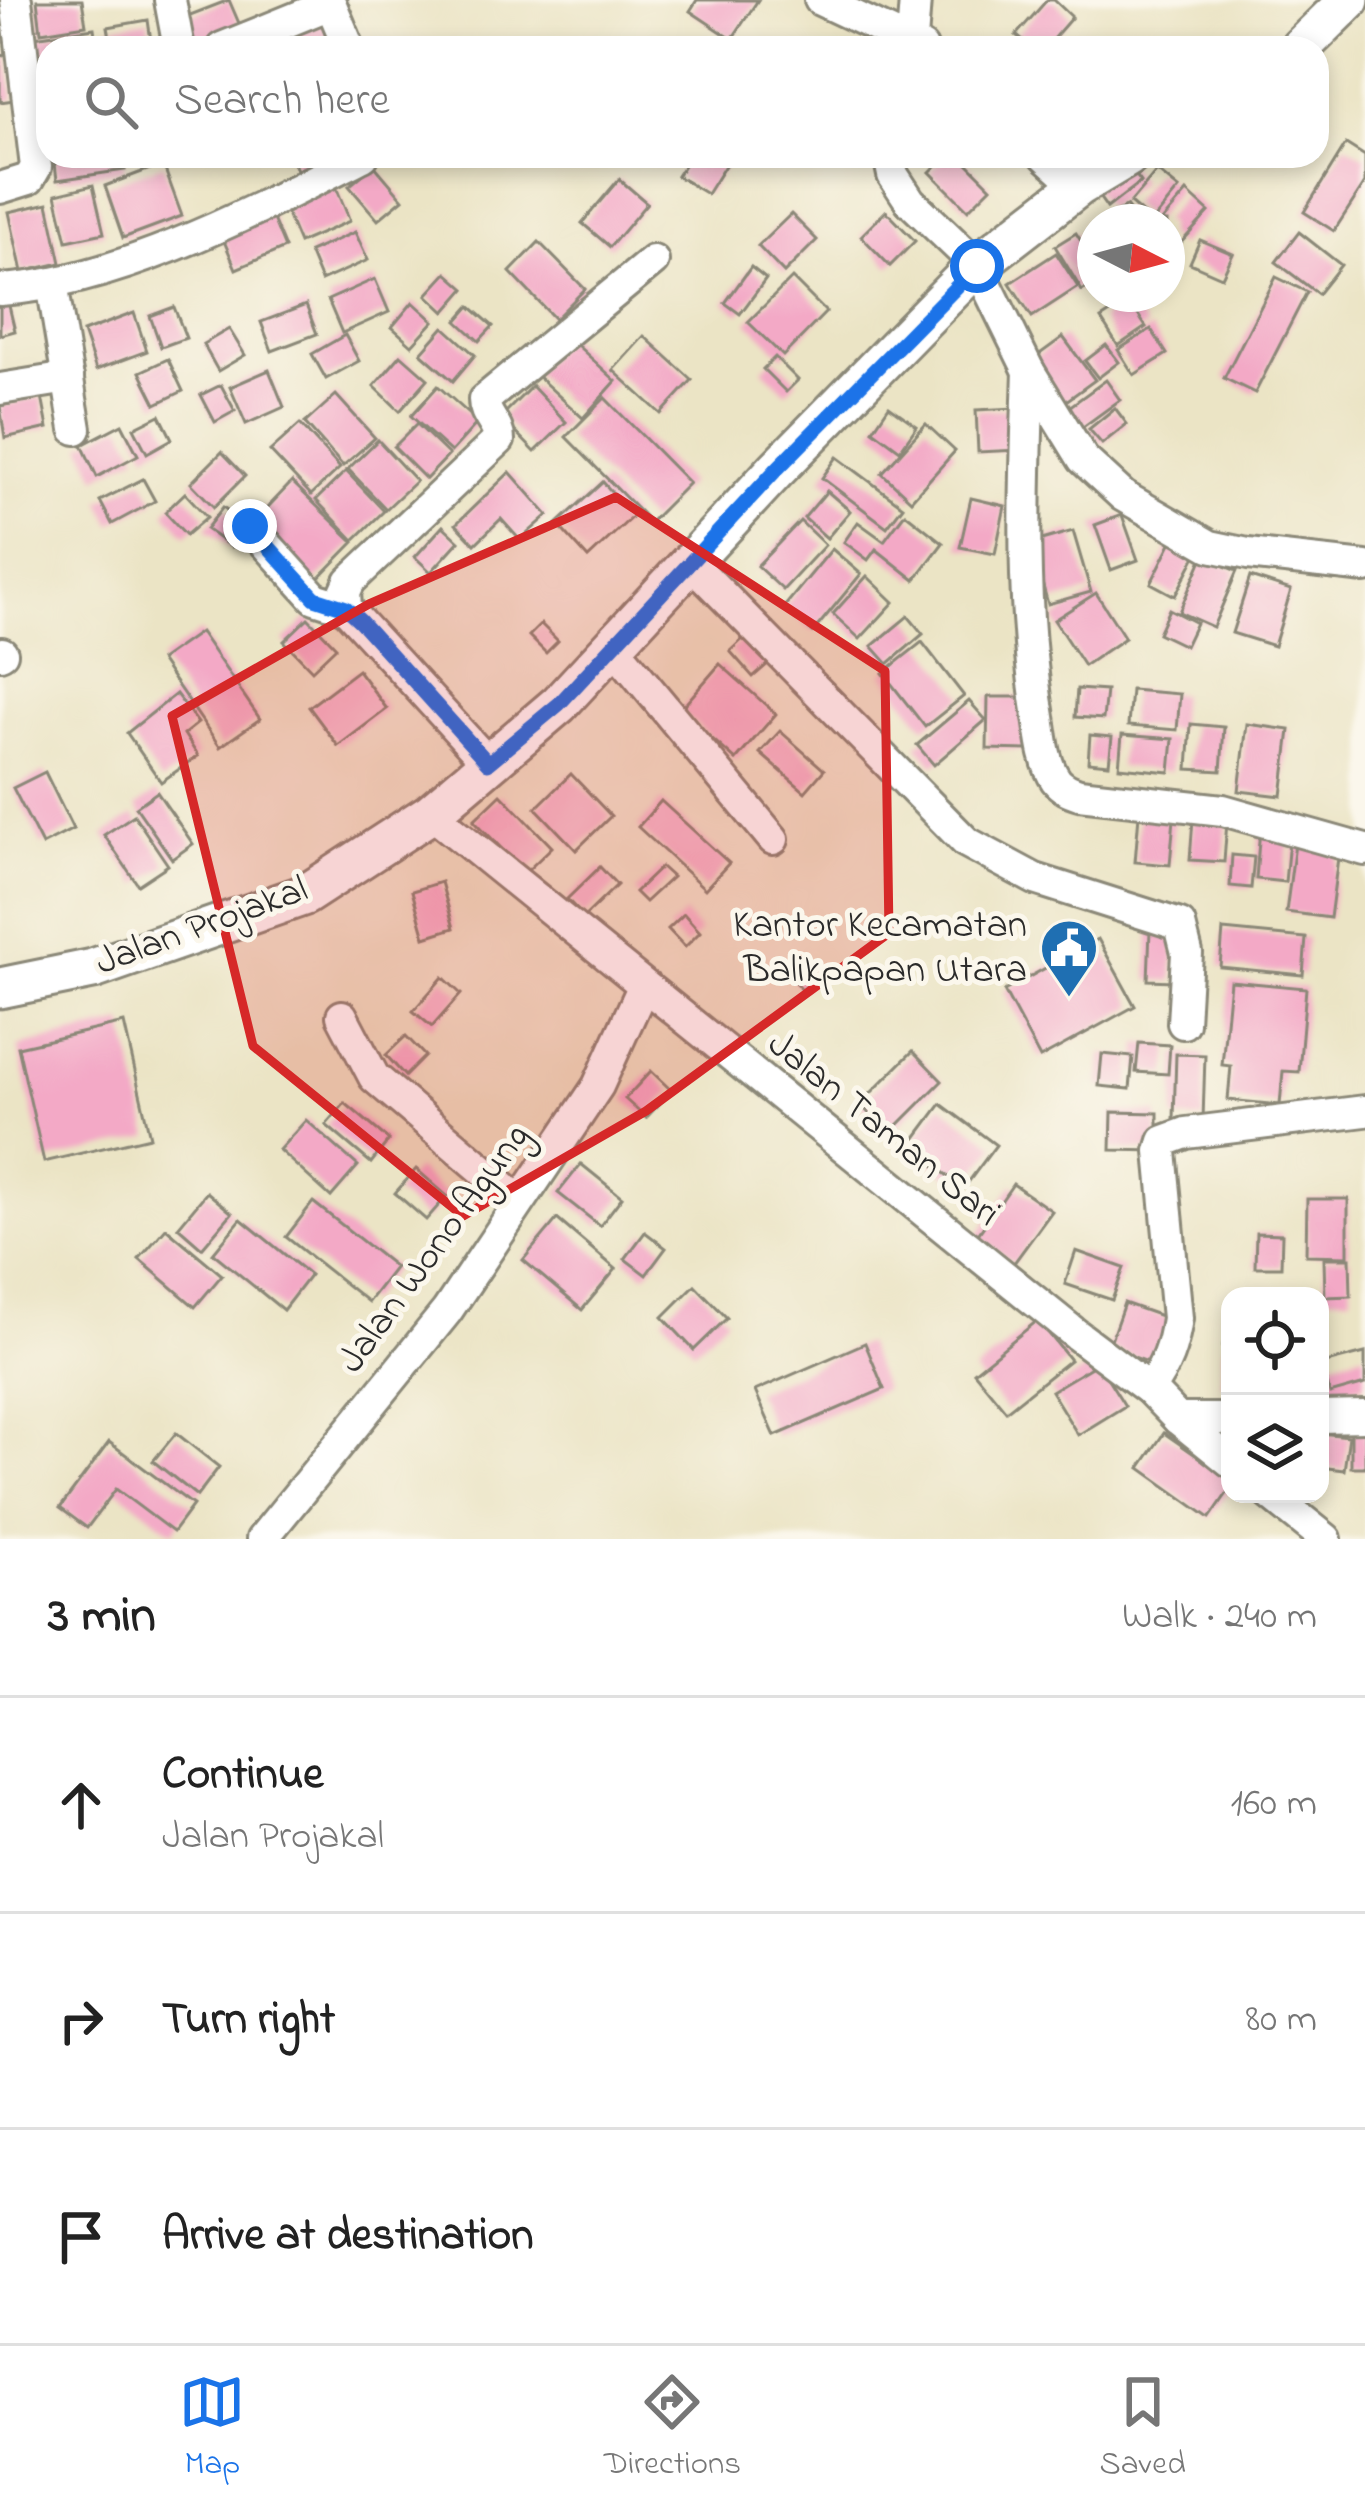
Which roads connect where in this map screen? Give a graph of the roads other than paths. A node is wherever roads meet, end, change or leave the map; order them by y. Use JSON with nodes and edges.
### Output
{"nodes":[{"id":1,"x":16,"y":0,"type":"edge"},
{"id":2,"x":170,"y":0,"type":"edge"},
{"id":3,"x":820,"y":0,"type":"edge"},
{"id":4,"x":915,"y":0,"type":"edge"},
{"id":5,"x":1349,"y":0,"type":"edge"},
{"id":6,"x":329,"y":2,"type":"edge"},
{"id":7,"x":177,"y":36,"type":"edge"},
{"id":8,"x":250,"y":36,"type":"edge"},
{"id":9,"x":344,"y":36,"type":"edge"},
{"id":10,"x":899,"y":36,"type":"edge"},
{"id":11,"x":917,"y":36,"type":"edge"},
{"id":12,"x":1312,"y":36,"type":"edge"},
{"id":13,"x":339,"y":168,"type":"edge"},
{"id":14,"x":892,"y":168,"type":"edge"},
{"id":15,"x":1059,"y":168,"type":"edge"},
{"id":16,"x":1109,"y":168,"type":"edge"},
{"id":17,"x":1079,"y":186,"type":"junction"},
{"id":18,"x":0,"y":188,"type":"edge"},
{"id":19,"x":653,"y":261,"type":"dead end"},
{"id":20,"x":977,"y":266,"type":"junction"},
{"id":21,"x":52,"y":283,"type":"junction"},
{"id":22,"x":0,"y":290,"type":"edge"},
{"id":23,"x":1029,"y":371,"type":"junction"},
{"id":24,"x":68,"y":378,"type":"junction"},
{"id":25,"x":0,"y":388,"type":"edge"},
{"id":26,"x":76,"y":429,"type":"dead end"},
{"id":27,"x":250,"y":526,"type":"dead end"},
{"id":28,"x":691,"y":563,"type":"junction"},
{"id":29,"x":1365,"y":567,"type":"edge"},
{"id":30,"x":346,"y":608,"type":"junction"},
{"id":31,"x":613,"y":646,"type":"junction"},
{"id":32,"x":488,"y":763,"type":"junction"},
{"id":33,"x":431,"y":813,"type":"junction"},
{"id":34,"x":772,"y":839,"type":"dead end"},
{"id":35,"x":1365,"y":850,"type":"edge"},
{"id":36,"x":3,"y":985,"type":"edge"},
{"id":37,"x":643,"y":986,"type":"junction"},
{"id":38,"x":342,"y":1016,"type":"dead end"},
{"id":39,"x":1183,"y":1023,"type":"dead end"},
{"id":40,"x":1365,"y":1112,"type":"edge"},
{"id":41,"x":520,"y":1201,"type":"junction"},
{"id":42,"x":1149,"y":1389,"type":"junction"},
{"id":43,"x":1365,"y":1416,"type":"edge"},
{"id":44,"x":1329,"y":1417,"type":"edge"},
{"id":45,"x":1221,"y":1419,"type":"edge"},
{"id":46,"x":1178,"y":1420,"type":"junction"},
{"id":47,"x":1221,"y":1454,"type":"edge"},
{"id":48,"x":1281,"y":1503,"type":"edge"},
{"id":49,"x":262,"y":1539,"type":"edge"},
{"id":50,"x":1326,"y":1539,"type":"edge"}],
"edges":[{"from":1,"to":18,"type":"street"},
{"from":2,"to":7,"type":"street"},
{"from":3,"to":10,"type":"street"},
{"from":4,"to":11,"type":"street"},
{"from":5,"to":12,"type":"main road"},
{"from":6,"to":8,"type":"street"},
{"from":6,"to":9,"type":"street"},
{"from":13,"to":21,"type":"street"},
{"from":14,"to":20,"type":"street"},
{"from":15,"to":17,"type":"street"},
{"from":16,"to":17,"type":"main road","name":"Jalan Projakal"},
{"from":17,"to":20,"type":"main road","name":"Jalan Projakal"},
{"from":19,"to":30,"type":"street"},
{"from":20,"to":23,"type":"street"},
{"from":20,"to":28,"type":"main road","name":"Jalan Projakal"},
{"from":21,"to":22,"type":"street"},
{"from":21,"to":24,"type":"street"},
{"from":23,"to":29,"type":"street"},
{"from":23,"to":35,"type":"street"},
{"from":24,"to":25,"type":"street"},
{"from":24,"to":26,"type":"street"},
{"from":27,"to":30,"type":"street"},
{"from":28,"to":31,"type":"main road","name":"Jalan Projakal"},
{"from":28,"to":39,"type":"street"},
{"from":30,"to":32,"type":"street"},
{"from":31,"to":32,"type":"main road","name":"Jalan Projakal"},
{"from":31,"to":34,"type":"street"},
{"from":32,"to":33,"type":"main road","name":"Jalan Projakal"},
{"from":33,"to":36,"type":"main road","name":"Jalan Projakal"},
{"from":33,"to":37,"type":"street","name":"Jalan Taman Sari"},
{"from":37,"to":41,"type":"street","name":"Jalan Wono Agung"},
{"from":37,"to":42,"type":"street","name":"Jalan Taman Sari"},
{"from":38,"to":41,"type":"street"},
{"from":40,"to":42,"type":"street"},
{"from":41,"to":49,"type":"street","name":"Jalan Wono Agung"},
{"from":42,"to":46,"type":"street","name":"Jalan Taman Sari"},
{"from":43,"to":44,"type":"street"},
{"from":45,"to":46,"type":"street"},
{"from":46,"to":47,"type":"street","name":"Jalan Taman Sari"},
{"from":48,"to":50,"type":"street"}]}
